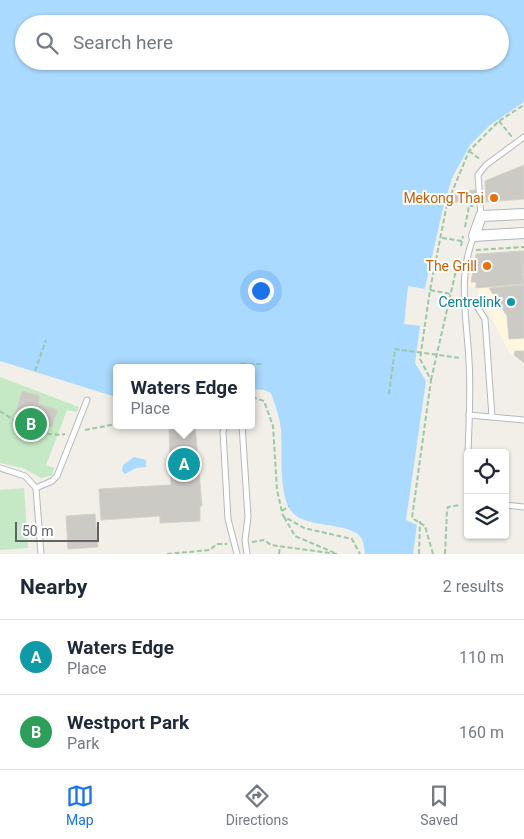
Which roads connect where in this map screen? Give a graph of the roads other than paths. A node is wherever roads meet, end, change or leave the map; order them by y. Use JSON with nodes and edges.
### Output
{"nodes":[{"id":1,"x":524,"y":137,"type":"edge"},
{"id":2,"x":524,"y":214,"type":"edge"},
{"id":3,"x":481,"y":216,"type":"junction"},
{"id":4,"x":524,"y":233,"type":"edge"},
{"id":5,"x":474,"y":236,"type":"junction"},
{"id":6,"x":464,"y":300,"type":"junction"},
{"id":7,"x":87,"y":400,"type":"dead end"},
{"id":8,"x":469,"y":415,"type":"junction"},
{"id":9,"x":492,"y":417,"type":"junction"},
{"id":10,"x":524,"y":420,"type":"edge"},
{"id":11,"x":224,"y":429,"type":"edge"},
{"id":12,"x":242,"y":429,"type":"edge"},
{"id":13,"x":468,"y":449,"type":"edge"},
{"id":14,"x":0,"y":468,"type":"edge"},
{"id":15,"x":36,"y":488,"type":"junction"},
{"id":16,"x":509,"y":505,"type":"edge"},
{"id":17,"x":524,"y":507,"type":"edge"},
{"id":18,"x":41,"y":554,"type":"edge"},
{"id":19,"x":237,"y":554,"type":"edge"},
{"id":20,"x":247,"y":554,"type":"edge"}],
"edges":[{"from":1,"to":3,"type":"lane"},
{"from":2,"to":3,"type":"street"},
{"from":3,"to":5,"type":"street"},
{"from":4,"to":5,"type":"street"},
{"from":5,"to":6,"type":"lane"},
{"from":6,"to":8,"type":"lane"},
{"from":6,"to":9,"type":"lane"},
{"from":7,"to":15,"type":"lane"},
{"from":8,"to":9,"type":"lane"},
{"from":8,"to":13,"type":"lane"},
{"from":9,"to":10,"type":"lane"},
{"from":11,"to":19,"type":"lane"},
{"from":12,"to":20,"type":"lane"},
{"from":14,"to":15,"type":"lane"},
{"from":15,"to":18,"type":"lane"},
{"from":16,"to":17,"type":"lane"}]}
